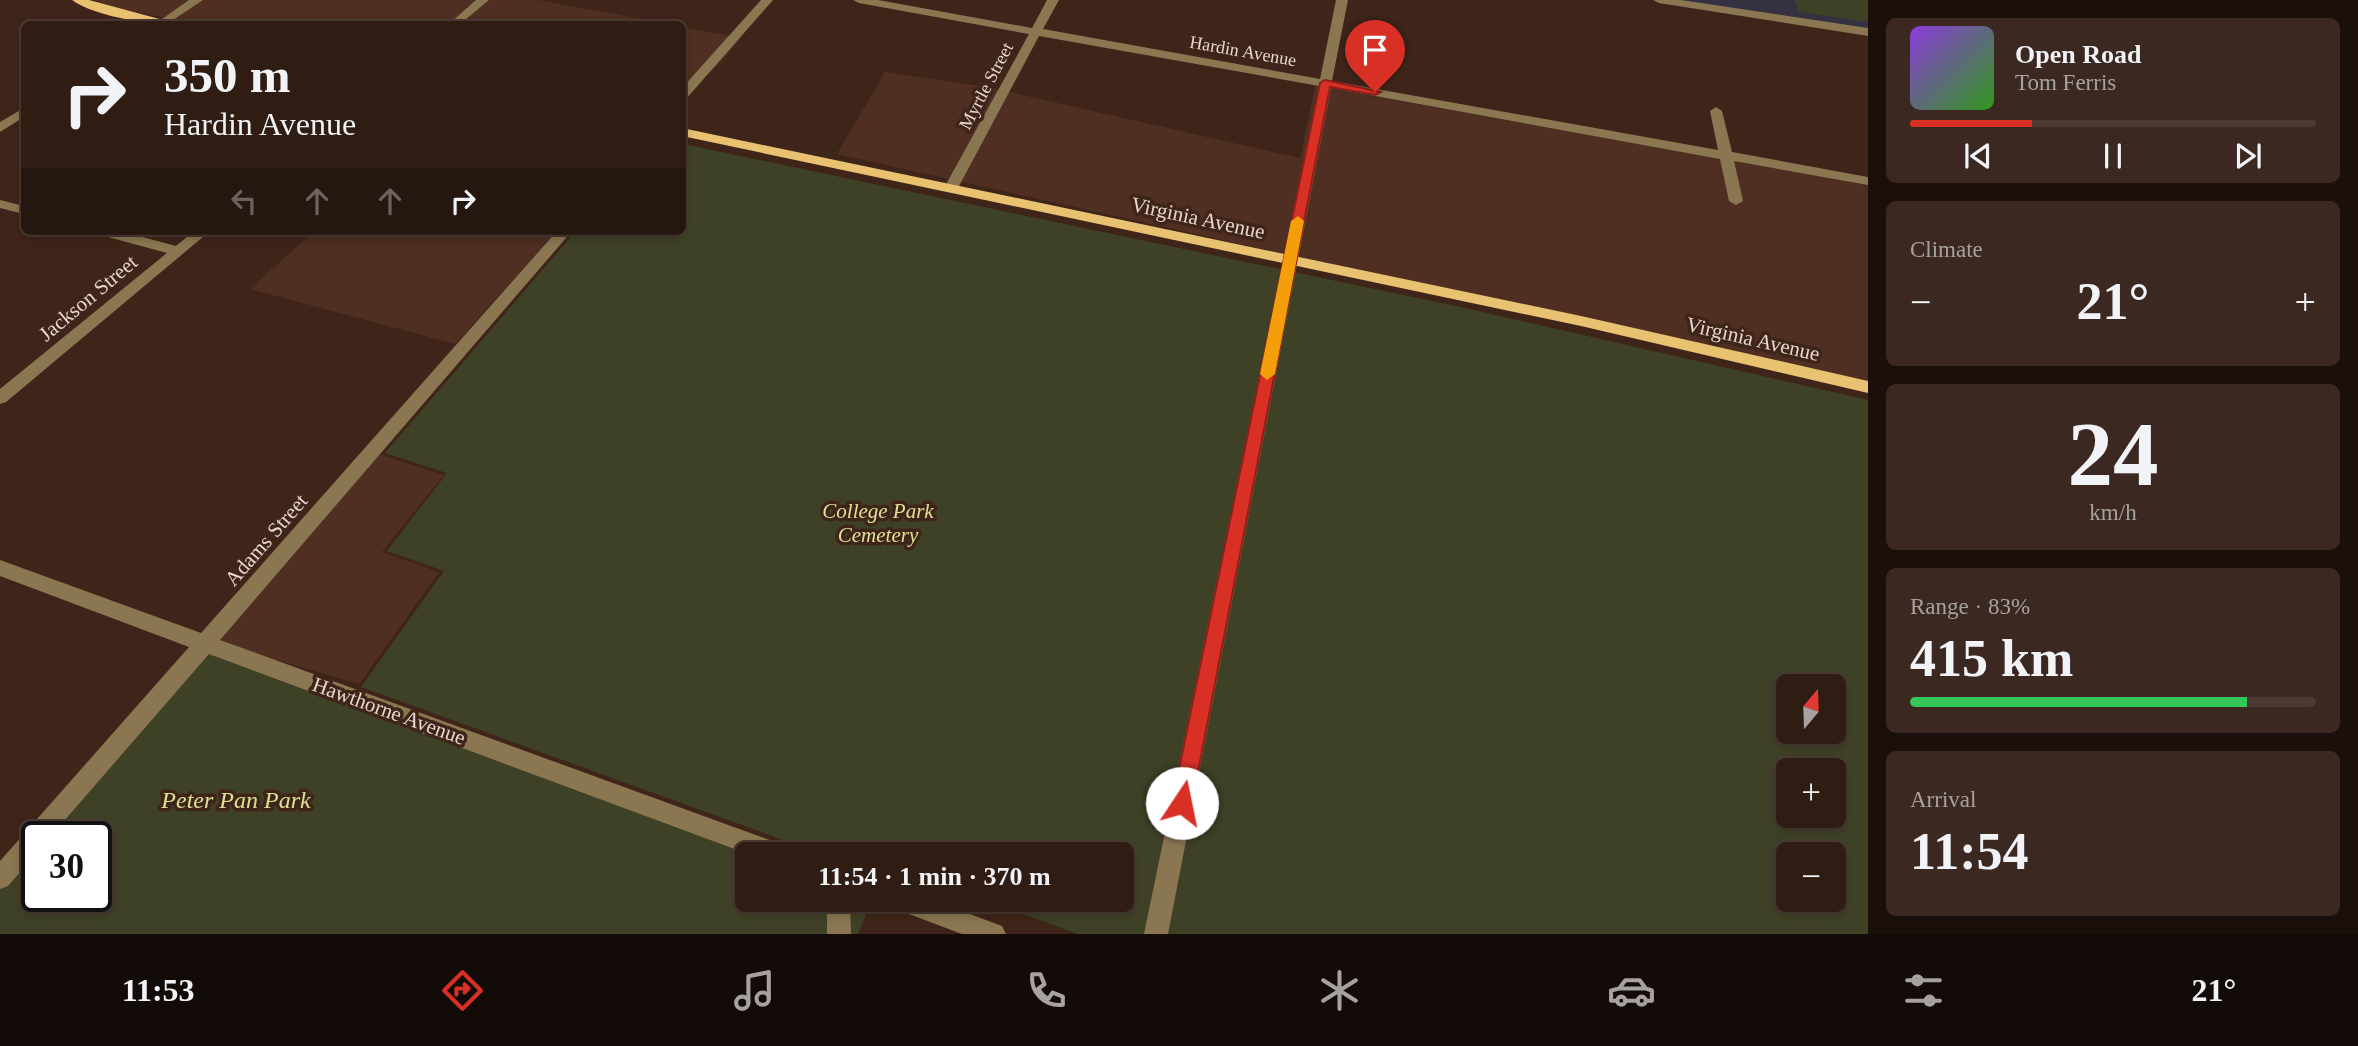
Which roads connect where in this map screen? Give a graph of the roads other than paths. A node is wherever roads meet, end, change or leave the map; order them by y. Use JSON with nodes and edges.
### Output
{"nodes":[{"id":1,"x":78,"y":0,"type":"edge"},
{"id":2,"x":197,"y":0,"type":"edge"},
{"id":3,"x":483,"y":0,"type":"edge"},
{"id":4,"x":767,"y":0,"type":"edge"},
{"id":5,"x":859,"y":0,"type":"edge"},
{"id":6,"x":1053,"y":0,"type":"edge"},
{"id":7,"x":1342,"y":0,"type":"edge"},
{"id":8,"x":1659,"y":0,"type":"edge"},
{"id":9,"x":151,"y":21,"type":"edge"},
{"id":10,"x":168,"y":21,"type":"edge"},
{"id":11,"x":458,"y":21,"type":"edge"},
{"id":12,"x":1036,"y":31,"type":"junction"},
{"id":13,"x":1868,"y":32,"type":"edge"},
{"id":14,"x":1325,"y":83,"type":"junction"},
{"id":15,"x":686,"y":91,"type":"edge"},
{"id":16,"x":1716,"y":111,"type":"dead end"},
{"id":17,"x":21,"y":114,"type":"edge"},
{"id":18,"x":0,"y":128,"type":"edge"},
{"id":19,"x":686,"y":133,"type":"edge"},
{"id":20,"x":1725,"y":155,"type":"junction"},
{"id":21,"x":1868,"y":181,"type":"edge"},
{"id":22,"x":951,"y":188,"type":"junction"},
{"id":23,"x":1736,"y":201,"type":"dead end"},
{"id":24,"x":0,"y":204,"type":"edge"},
{"id":25,"x":21,"y":209,"type":"edge"},
{"id":26,"x":117,"y":235,"type":"edge"},
{"id":27,"x":198,"y":235,"type":"edge"},
{"id":28,"x":562,"y":235,"type":"edge"},
{"id":29,"x":178,"y":251,"type":"junction"},
{"id":30,"x":1290,"y":259,"type":"junction"},
{"id":31,"x":1868,"y":387,"type":"edge"},
{"id":32,"x":0,"y":398,"type":"edge"},
{"id":33,"x":0,"y":568,"type":"edge"},
{"id":34,"x":205,"y":644,"type":"junction"},
{"id":35,"x":745,"y":842,"type":"edge"},
{"id":36,"x":0,"y":878,"type":"edge"},
{"id":37,"x":839,"y":912,"type":"edge"},
{"id":38,"x":934,"y":912,"type":"edge"},
{"id":39,"x":839,"y":934,"type":"edge"},
{"id":40,"x":994,"y":934,"type":"edge"},
{"id":41,"x":1156,"y":934,"type":"edge"}],
"edges":[{"from":1,"to":9,"type":"main road"},
{"from":2,"to":10,"type":"street"},
{"from":3,"to":11,"type":"street"},
{"from":4,"to":15,"type":"street"},
{"from":5,"to":12,"type":"street","name":"Hardin Avenue"},
{"from":6,"to":12,"type":"street","name":"Myrtle Street"},
{"from":7,"to":14,"type":"street"},
{"from":8,"to":13,"type":"street"},
{"from":12,"to":14,"type":"street","name":"Hardin Avenue"},
{"from":12,"to":22,"type":"street","name":"Myrtle Street"},
{"from":14,"to":20,"type":"street","name":"Hardin Avenue"},
{"from":14,"to":30,"type":"street"},
{"from":16,"to":20,"type":"street"},
{"from":17,"to":18,"type":"street"},
{"from":19,"to":22,"type":"main road","name":"Virginia Avenue"},
{"from":20,"to":21,"type":"street","name":"Hardin Avenue"},
{"from":20,"to":23,"type":"street"},
{"from":22,"to":30,"type":"main road","name":"Virginia Avenue"},
{"from":24,"to":25,"type":"street"},
{"from":26,"to":29,"type":"street"},
{"from":27,"to":29,"type":"street","name":"Jackson Street"},
{"from":28,"to":34,"type":"street","name":"Adams Street"},
{"from":29,"to":32,"type":"street","name":"Jackson Street"},
{"from":30,"to":31,"type":"main road","name":"Virginia Avenue"},
{"from":30,"to":41,"type":"street"},
{"from":33,"to":34,"type":"street","name":"Hawthorne Avenue"},
{"from":34,"to":35,"type":"street","name":"Hawthorne Avenue"},
{"from":34,"to":36,"type":"street","name":"Adams Street"},
{"from":37,"to":39,"type":"street"},
{"from":38,"to":40,"type":"street"}]}
